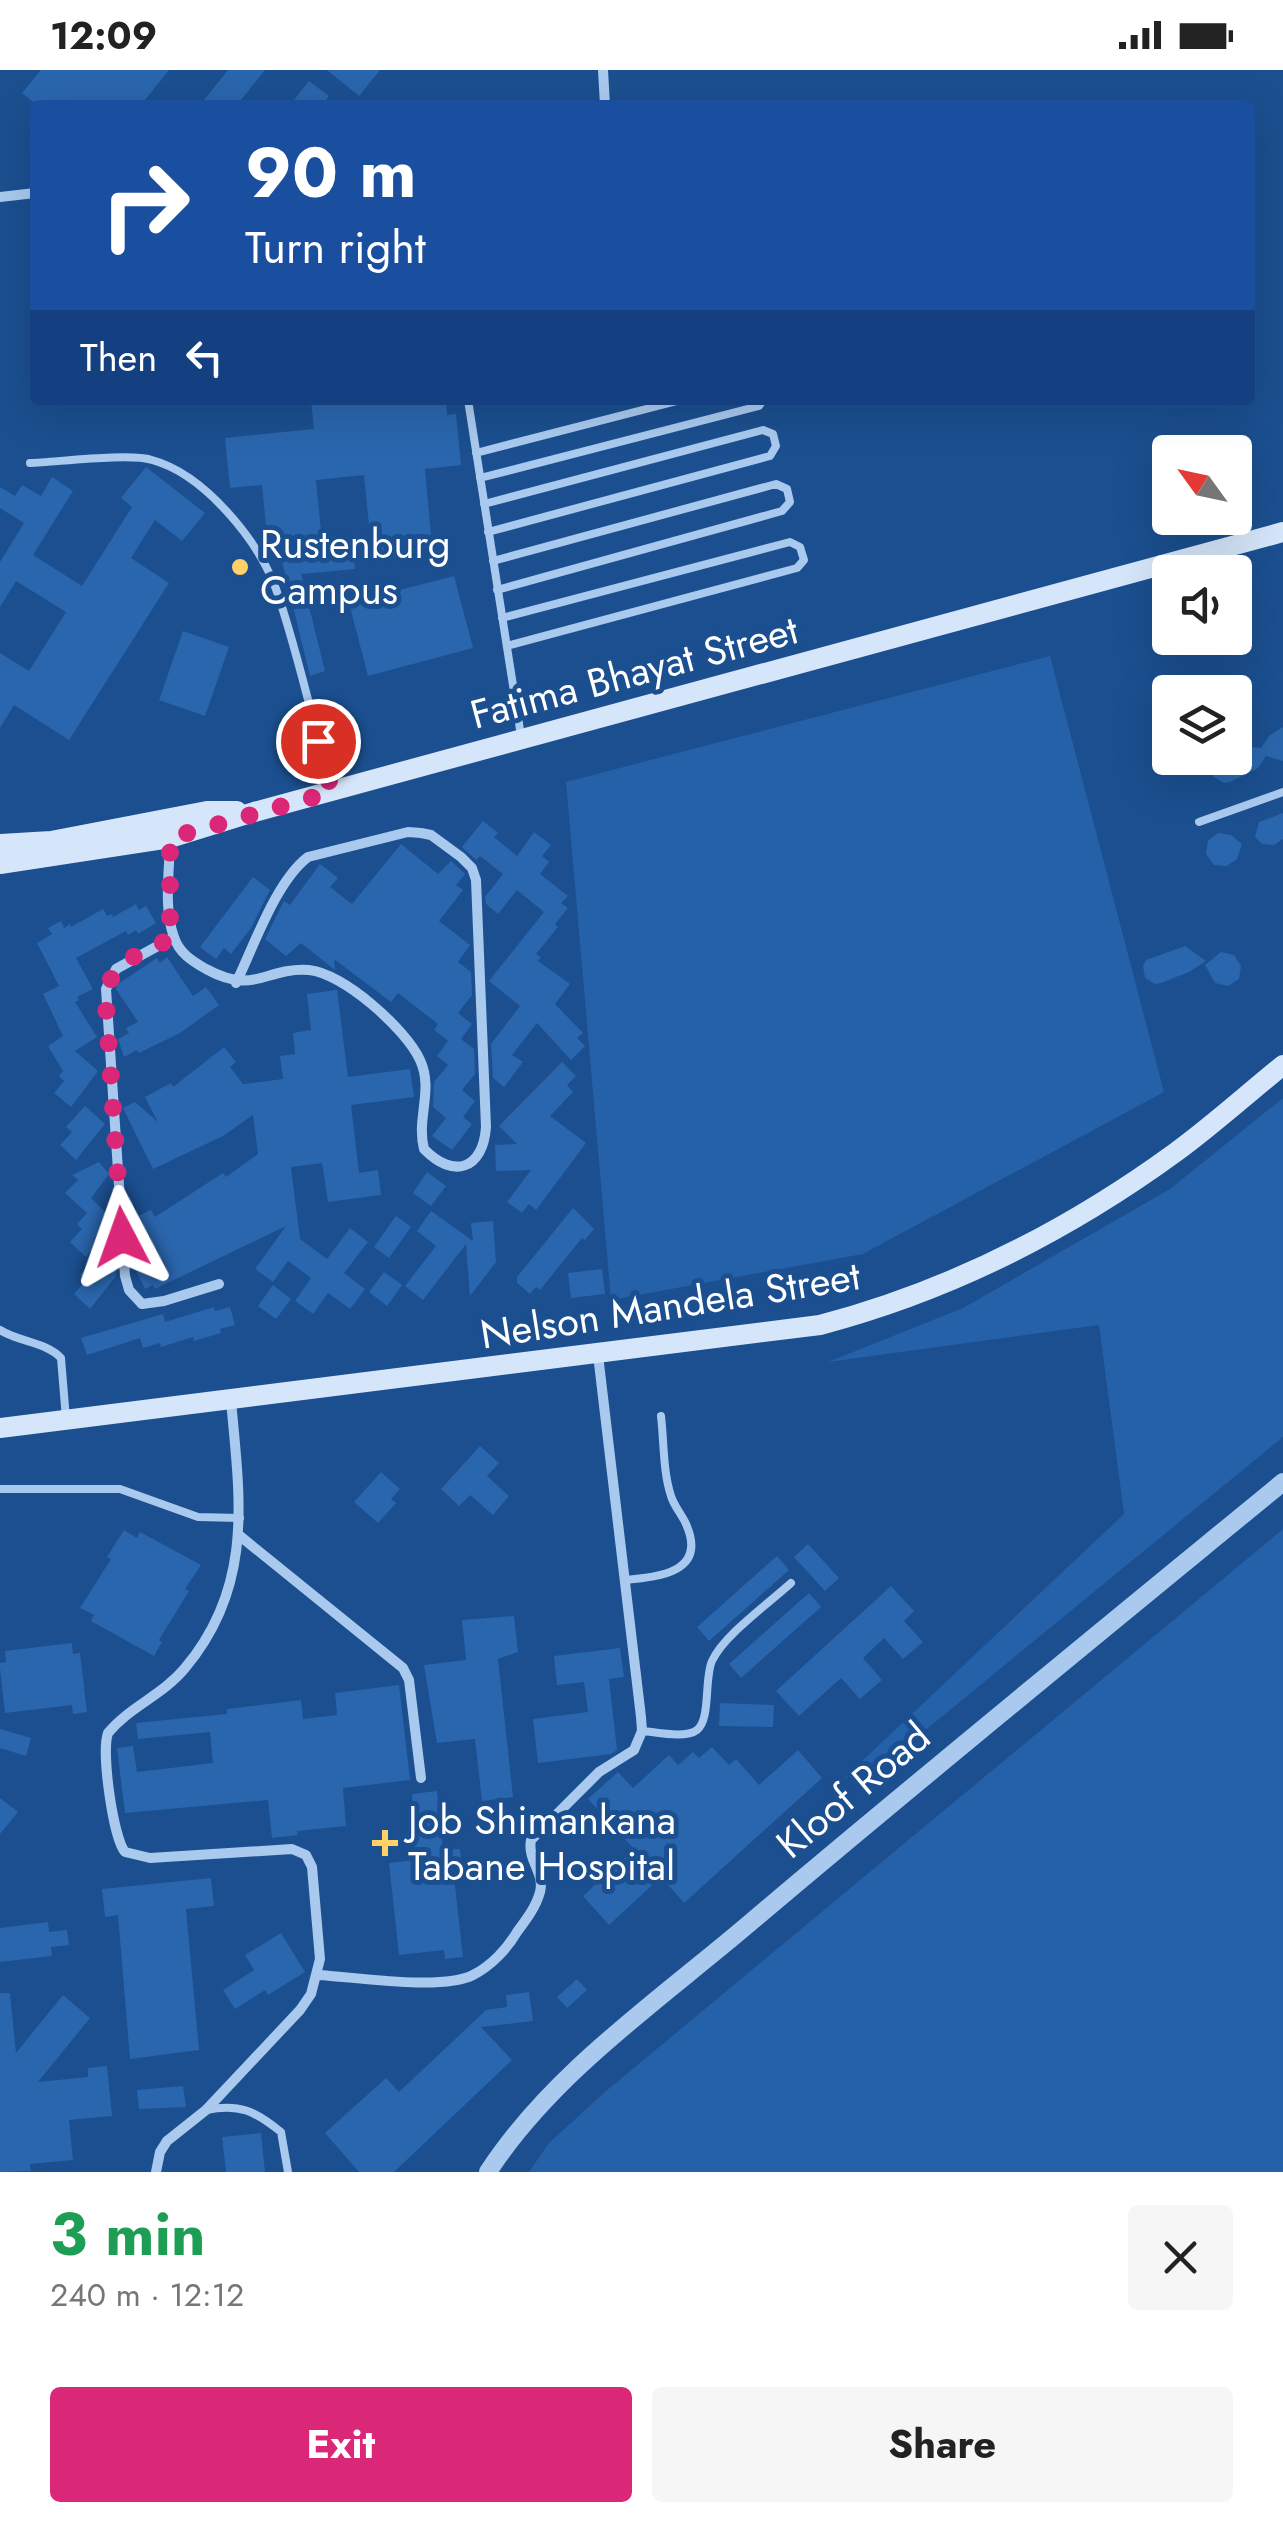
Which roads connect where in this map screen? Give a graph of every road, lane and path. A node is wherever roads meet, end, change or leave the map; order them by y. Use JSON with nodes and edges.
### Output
{"nodes":[{"id":1,"x":602,"y":70,"type":"edge"},
{"id":2,"x":604,"y":100,"type":"edge"},
{"id":3,"x":30,"y":193,"type":"edge"},
{"id":4,"x":0,"y":196,"type":"edge"},
{"id":5,"x":469,"y":405,"type":"edge"},
{"id":6,"x":661,"y":405,"type":"edge"},
{"id":7,"x":760,"y":405,"type":"edge"},
{"id":8,"x":476,"y":453,"type":"junction"},
{"id":9,"x":30,"y":463,"type":"dead end"},
{"id":10,"x":480,"y":478,"type":"junction"},
{"id":11,"x":484,"y":504,"type":"junction"},
{"id":12,"x":488,"y":532,"type":"junction"},
{"id":13,"x":1283,"y":532,"type":"edge"},
{"id":14,"x":493,"y":561,"type":"junction"},
{"id":15,"x":498,"y":590,"type":"junction"},
{"id":16,"x":502,"y":618,"type":"junction"},
{"id":17,"x":506,"y":646,"type":"junction"},
{"id":18,"x":521,"y":739,"type":"junction"},
{"id":19,"x":332,"y":792,"type":"junction"},
{"id":20,"x":1283,"y":792,"type":"edge"},
{"id":21,"x":254,"y":812,"type":"junction"},
{"id":22,"x":1200,"y":822,"type":"dead end"},
{"id":23,"x":170,"y":838,"type":"junction"},
{"id":24,"x":0,"y":844,"type":"edge"},
{"id":25,"x":0,"y":864,"type":"edge"},
{"id":26,"x":174,"y":937,"type":"junction"},
{"id":27,"x":236,"y":982,"type":"junction"},
{"id":28,"x":1283,"y":1065,"type":"edge"},
{"id":29,"x":219,"y":1284,"type":"dead end"},
{"id":30,"x":0,"y":1330,"type":"edge"},
{"id":31,"x":12,"y":1337,"type":"junction"},
{"id":32,"x":0,"y":1341,"type":"edge"},
{"id":33,"x":598,"y":1354,"type":"junction"},
{"id":34,"x":231,"y":1401,"type":"junction"},
{"id":35,"x":662,"y":1416,"type":"dead end"},
{"id":36,"x":66,"y":1421,"type":"junction"},
{"id":37,"x":0,"y":1428,"type":"edge"},
{"id":38,"x":1283,"y":1482,"type":"edge"},
{"id":39,"x":0,"y":1488,"type":"edge"},
{"id":40,"x":240,"y":1518,"type":"junction"},
{"id":41,"x":240,"y":1536,"type":"junction"},
{"id":42,"x":625,"y":1580,"type":"junction"},
{"id":43,"x":791,"y":1583,"type":"dead end"},
{"id":44,"x":642,"y":1731,"type":"junction"},
{"id":45,"x":421,"y":1778,"type":"dead end"},
{"id":46,"x":318,"y":1976,"type":"junction"},
{"id":47,"x":206,"y":2110,"type":"junction"},
{"id":48,"x":156,"y":2172,"type":"edge"},
{"id":49,"x":288,"y":2172,"type":"edge"},
{"id":50,"x":488,"y":2172,"type":"edge"}],
"edges":[{"from":1,"to":2,"type":"street"},
{"from":3,"to":4,"type":"street"},
{"from":5,"to":8,"type":"lane"},
{"from":6,"to":8,"type":"lane"},
{"from":7,"to":10,"type":"lane"},
{"from":8,"to":10,"type":"lane"},
{"from":9,"to":19,"type":"lane"},
{"from":10,"to":11,"type":"lane"},
{"from":11,"to":12,"type":"lane"},
{"from":11,"to":12,"type":"lane"},
{"from":12,"to":14,"type":"lane"},
{"from":13,"to":18,"type":"main road","name":"Fatima Bhayat Street"},
{"from":14,"to":15,"type":"lane"},
{"from":14,"to":15,"type":"lane"},
{"from":15,"to":16,"type":"lane"},
{"from":16,"to":17,"type":"lane"},
{"from":16,"to":17,"type":"lane"},
{"from":17,"to":18,"type":"lane"},
{"from":18,"to":19,"type":"main road","name":"Fatima Bhayat Street"},
{"from":19,"to":21,"type":"main road","name":"Fatima Bhayat Street"},
{"from":20,"to":22,"type":"lane"},
{"from":21,"to":23,"type":"main road","name":"Fatima Bhayat Street"},
{"from":21,"to":24,"type":"main road"},
{"from":23,"to":25,"type":"main road","name":"Fatima Bhayat Street"},
{"from":23,"to":26,"type":"street"},
{"from":26,"to":27,"type":"street"},
{"from":26,"to":29,"type":"street"},
{"from":27,"to":27,"type":"street"},
{"from":28,"to":33,"type":"main road","name":"Nelson Mandela Street"},
{"from":30,"to":31,"type":"lane"},
{"from":31,"to":32,"type":"lane"},
{"from":31,"to":36,"type":"lane"},
{"from":33,"to":34,"type":"main road","name":"Nelson Mandela Street"},
{"from":33,"to":42,"type":"street"},
{"from":34,"to":36,"type":"main road","name":"Nelson Mandela Street"},
{"from":34,"to":40,"type":"street"},
{"from":35,"to":42,"type":"lane"},
{"from":36,"to":37,"type":"main road","name":"Nelson Mandela Street"},
{"from":38,"to":50,"type":"street","name":"Kloof Road"},
{"from":39,"to":40,"type":"lane"},
{"from":40,"to":41,"type":"street"},
{"from":41,"to":45,"type":"street"},
{"from":41,"to":46,"type":"street"},
{"from":42,"to":44,"type":"street"},
{"from":43,"to":44,"type":"lane"},
{"from":44,"to":46,"type":"street"},
{"from":46,"to":47,"type":"street"},
{"from":47,"to":48,"type":"street"},
{"from":47,"to":49,"type":"lane"}]}
